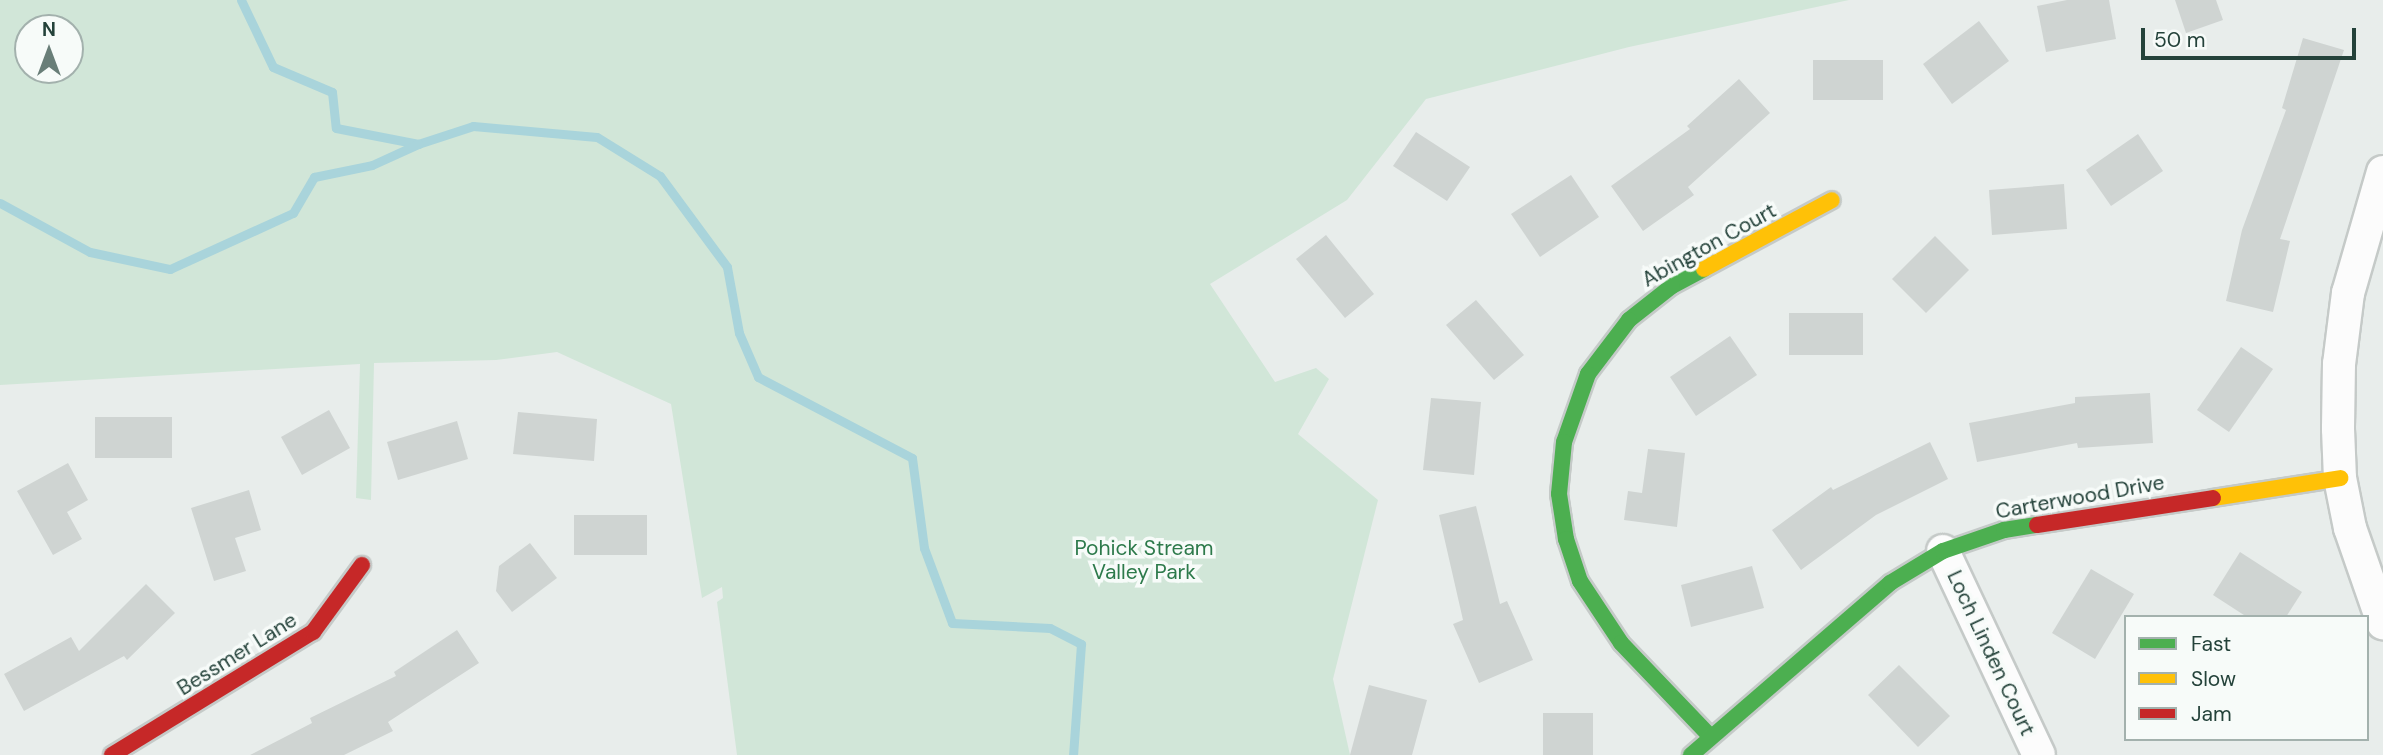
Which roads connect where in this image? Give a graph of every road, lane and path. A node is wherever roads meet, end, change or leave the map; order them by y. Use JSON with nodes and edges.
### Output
{"nodes":[{"id":1,"x":2383,"y":172,"type":"edge"},
{"id":2,"x":1832,"y":200,"type":"dead end"},
{"id":3,"x":2340,"y":478,"type":"junction"},
{"id":4,"x":1943,"y":551,"type":"junction"},
{"id":5,"x":362,"y":565,"type":"dead end"},
{"id":6,"x":2383,"y":623,"type":"edge"},
{"id":7,"x":1709,"y":735,"type":"junction"},
{"id":8,"x":112,"y":755,"type":"edge"},
{"id":9,"x":1691,"y":755,"type":"edge"},
{"id":10,"x":2039,"y":755,"type":"edge"}],
"edges":[{"from":1,"to":3,"type":"street"},
{"from":2,"to":7,"type":"street","name":"Abington Court"},
{"from":3,"to":4,"type":"street","name":"Carterwood Drive"},
{"from":3,"to":6,"type":"street"},
{"from":4,"to":7,"type":"street","name":"Carterwood Drive"},
{"from":4,"to":10,"type":"street","name":"Loch Linden Court"},
{"from":5,"to":8,"type":"street","name":"Bessmer Lane"},
{"from":7,"to":9,"type":"street","name":"Carterwood Drive"}]}
